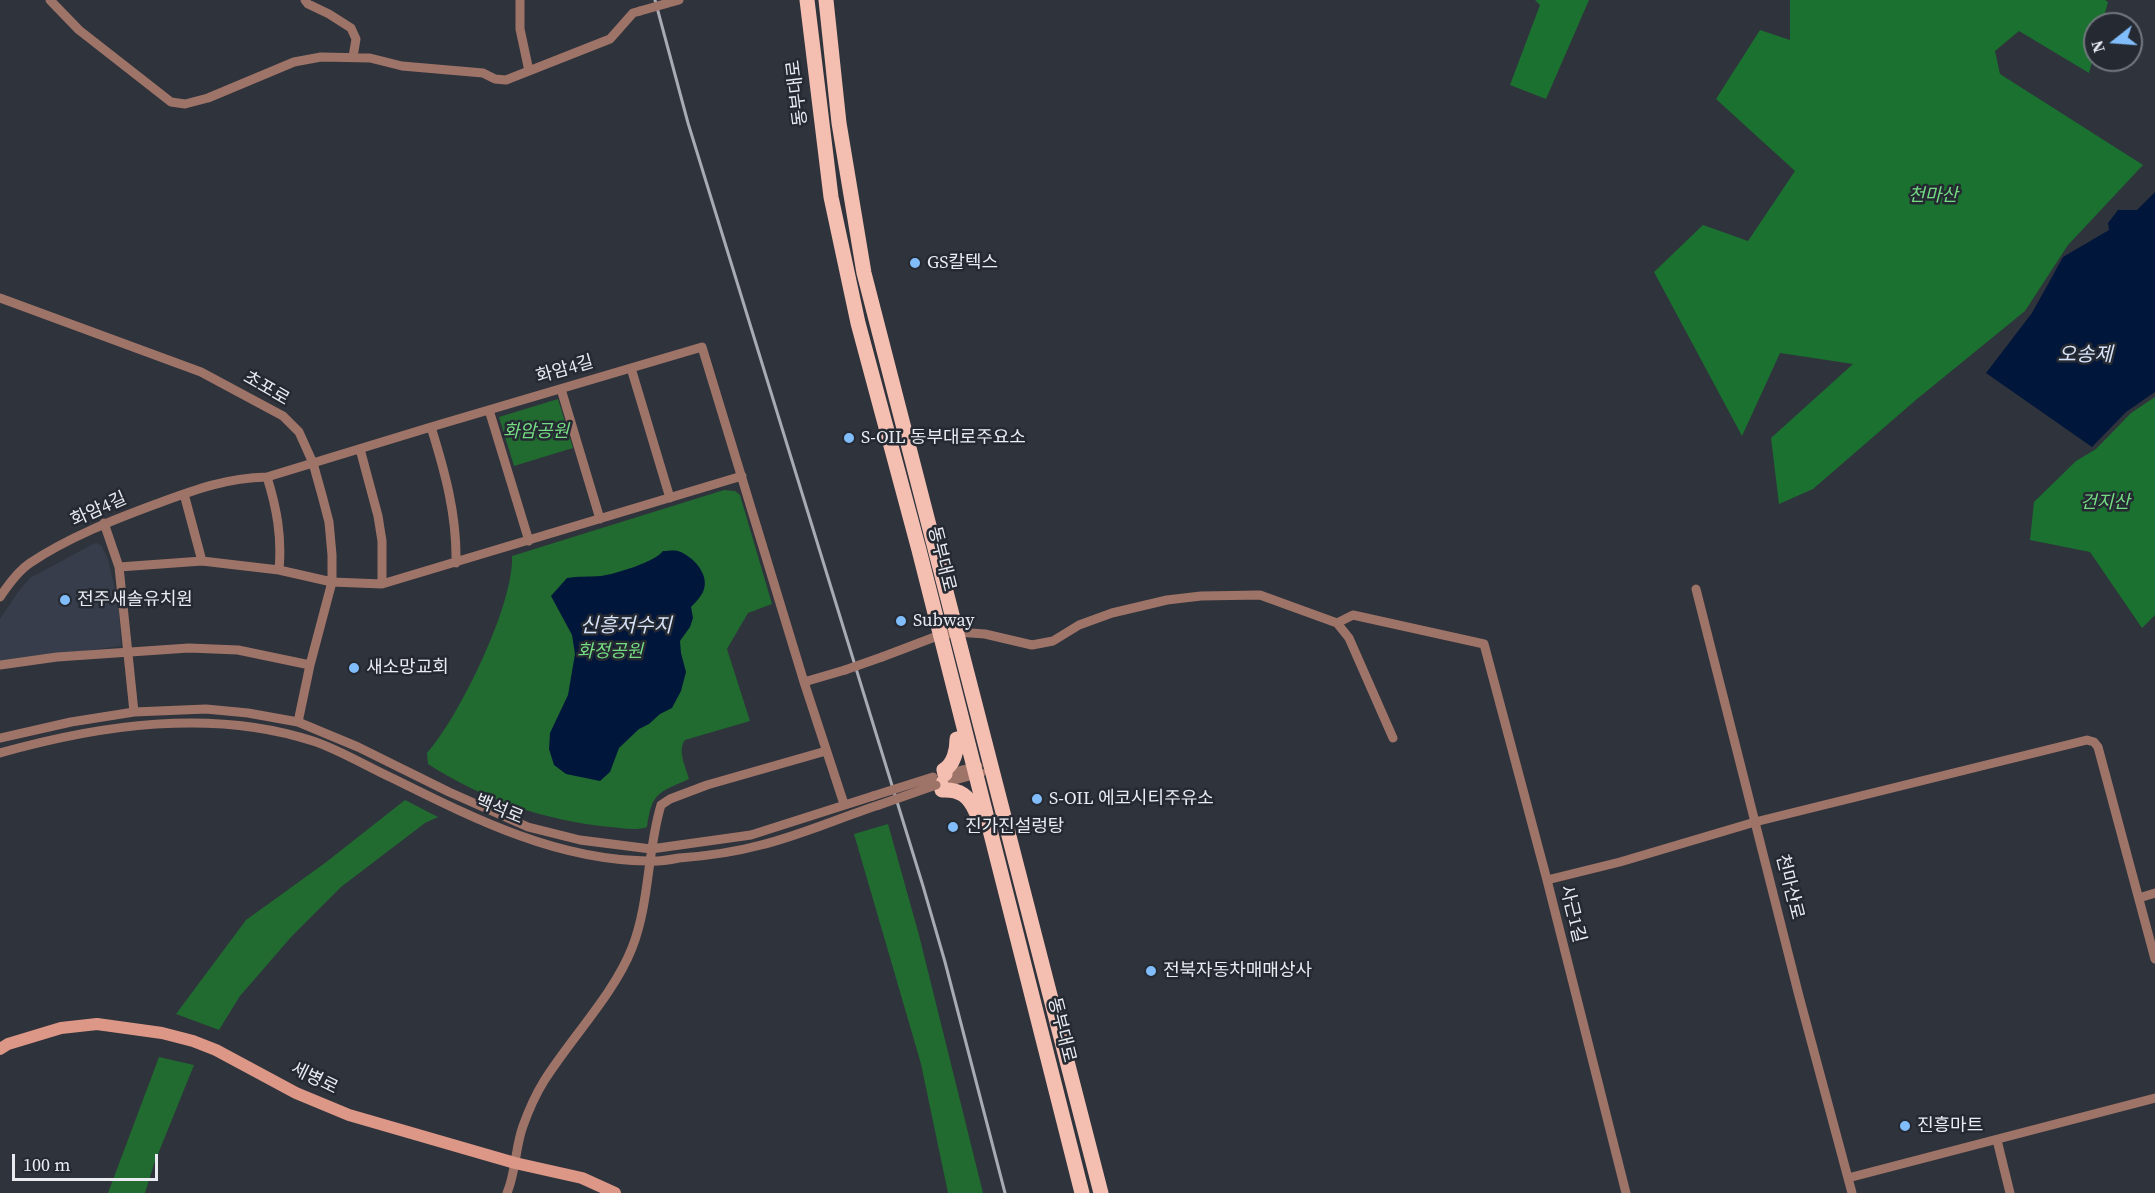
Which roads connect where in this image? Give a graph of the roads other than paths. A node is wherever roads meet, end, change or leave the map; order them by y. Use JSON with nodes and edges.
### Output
{"nodes":[{"id":1,"x":50,"y":0,"type":"edge"},
{"id":2,"x":305,"y":0,"type":"edge"},
{"id":3,"x":520,"y":0,"type":"edge"},
{"id":4,"x":680,"y":0,"type":"edge"},
{"id":5,"x":807,"y":0,"type":"edge"},
{"id":6,"x":826,"y":0,"type":"edge"},
{"id":7,"x":353,"y":57,"type":"junction"},
{"id":8,"x":529,"y":71,"type":"junction"},
{"id":9,"x":0,"y":298,"type":"edge"},
{"id":10,"x":631,"y":368,"type":"junction"},
{"id":11,"x":561,"y":389,"type":"junction"},
{"id":12,"x":489,"y":410,"type":"junction"},
{"id":13,"x":431,"y":427,"type":"junction"},
{"id":14,"x":360,"y":449,"type":"junction"},
{"id":15,"x":313,"y":463,"type":"junction"},
{"id":16,"x":742,"y":476,"type":"junction"},
{"id":17,"x":267,"y":477,"type":"junction"},
{"id":18,"x":184,"y":494,"type":"junction"},
{"id":19,"x":670,"y":498,"type":"junction"},
{"id":20,"x":600,"y":519,"type":"junction"},
{"id":21,"x":104,"y":523,"type":"junction"},
{"id":22,"x":529,"y":541,"type":"junction"},
{"id":23,"x":202,"y":561,"type":"junction"},
{"id":24,"x":456,"y":563,"type":"junction"},
{"id":25,"x":119,"y":567,"type":"junction"},
{"id":26,"x":279,"y":570,"type":"junction"},
{"id":27,"x":332,"y":582,"type":"junction"},
{"id":28,"x":382,"y":584,"type":"junction"},
{"id":29,"x":1696,"y":589,"type":"dead end"},
{"id":30,"x":0,"y":597,"type":"edge"},
{"id":31,"x":1337,"y":623,"type":"junction"},
{"id":32,"x":957,"y":632,"type":"junction"},
{"id":33,"x":940,"y":635,"type":"junction"},
{"id":34,"x":128,"y":651,"type":"junction"},
{"id":35,"x":310,"y":664,"type":"junction"},
{"id":36,"x":0,"y":665,"type":"edge"},
{"id":37,"x":804,"y":682,"type":"junction"},
{"id":38,"x":134,"y":712,"type":"junction"},
{"id":39,"x":298,"y":722,"type":"junction"},
{"id":40,"x":966,"y":737,"type":"junction"},
{"id":41,"x":0,"y":738,"type":"edge"},
{"id":42,"x":1393,"y":738,"type":"dead end"},
{"id":43,"x":826,"y":751,"type":"junction"},
{"id":44,"x":0,"y":753,"type":"edge"},
{"id":45,"x":990,"y":767,"type":"junction"},
{"id":46,"x":975,"y":771,"type":"junction"},
{"id":47,"x":939,"y":780,"type":"junction"},
{"id":48,"x":876,"y":800,"type":"junction"},
{"id":49,"x":844,"y":804,"type":"junction"},
{"id":50,"x":985,"y":810,"type":"junction"},
{"id":51,"x":1755,"y":822,"type":"junction"},
{"id":52,"x":651,"y":849,"type":"junction"},
{"id":53,"x":649,"y":861,"type":"junction"},
{"id":54,"x":1547,"y":880,"type":"junction"},
{"id":55,"x":2155,"y":893,"type":"edge"},
{"id":56,"x":2139,"y":898,"type":"junction"},
{"id":57,"x":2155,"y":959,"type":"edge"},
{"id":58,"x":0,"y":1049,"type":"edge"},
{"id":59,"x":2155,"y":1098,"type":"edge"},
{"id":60,"x":1997,"y":1140,"type":"junction"},
{"id":61,"x":515,"y":1163,"type":"junction"},
{"id":62,"x":1848,"y":1178,"type":"junction"},
{"id":63,"x":507,"y":1193,"type":"edge"},
{"id":64,"x":615,"y":1193,"type":"edge"},
{"id":65,"x":1082,"y":1193,"type":"edge"},
{"id":66,"x":1101,"y":1193,"type":"edge"},
{"id":67,"x":1626,"y":1193,"type":"edge"},
{"id":68,"x":1852,"y":1193,"type":"edge"},
{"id":69,"x":2010,"y":1193,"type":"edge"}],
"edges":[{"from":1,"to":7,"type":"street"},
{"from":2,"to":7,"type":"street"},
{"from":3,"to":8,"type":"street"},
{"from":4,"to":8,"type":"street","bridge":true},
{"from":5,"to":33,"type":"main road","name":"동부대로"},
{"from":6,"to":32,"type":"main road","name":"동부대로"},
{"from":7,"to":8,"type":"street"},
{"from":9,"to":15,"type":"street","name":"초포로"},
{"from":10,"to":11,"type":"street","name":"화암4길"},
{"from":10,"to":16,"type":"street","name":"화암4길"},
{"from":10,"to":19,"type":"street"},
{"from":11,"to":12,"type":"street","name":"화암4길"},
{"from":11,"to":20,"type":"street"},
{"from":12,"to":13,"type":"street","name":"화암4길"},
{"from":12,"to":22,"type":"street"},
{"from":13,"to":14,"type":"street","name":"화암4길"},
{"from":13,"to":24,"type":"street"},
{"from":14,"to":15,"type":"street","name":"화암4길"},
{"from":14,"to":28,"type":"street"},
{"from":15,"to":17,"type":"street","name":"화암4길"},
{"from":15,"to":27,"type":"street","name":"초포로"},
{"from":16,"to":19,"type":"street"},
{"from":16,"to":37,"type":"street","name":"화암4길"},
{"from":17,"to":18,"type":"street","name":"화암4길"},
{"from":17,"to":26,"type":"street"},
{"from":18,"to":21,"type":"street","name":"화암4길"},
{"from":18,"to":23,"type":"street"},
{"from":19,"to":20,"type":"street"},
{"from":20,"to":22,"type":"street"},
{"from":21,"to":25,"type":"street"},
{"from":21,"to":30,"type":"street","name":"화암4길"},
{"from":22,"to":24,"type":"street"},
{"from":23,"to":25,"type":"street"},
{"from":23,"to":26,"type":"street"},
{"from":24,"to":28,"type":"street"},
{"from":25,"to":34,"type":"street"},
{"from":26,"to":27,"type":"street"},
{"from":27,"to":28,"type":"street"},
{"from":27,"to":35,"type":"street","name":"초포로"},
{"from":29,"to":51,"type":"street","name":"천마산로"},
{"from":31,"to":32,"type":"street"},
{"from":31,"to":42,"type":"street"},
{"from":31,"to":54,"type":"street","name":"사근1길"},
{"from":32,"to":33,"type":"street"},
{"from":32,"to":45,"type":"main road","name":"동부대로"},
{"from":33,"to":37,"type":"street","bridge":true},
{"from":33,"to":40,"type":"main road","name":"동부대로"},
{"from":34,"to":35,"type":"street"},
{"from":34,"to":36,"type":"street"},
{"from":34,"to":38,"type":"street"},
{"from":35,"to":39,"type":"street","name":"초포로"},
{"from":37,"to":43,"type":"street","name":"화암4길"},
{"from":38,"to":39,"type":"street","name":"백석로"},
{"from":38,"to":41,"type":"street","name":"백석로"},
{"from":39,"to":52,"type":"street","name":"백석로"},
{"from":40,"to":46,"type":"main road","name":"동부대로"},
{"from":40,"to":47,"type":"main road"},
{"from":43,"to":49,"type":"street","name":"화암4길"},
{"from":43,"to":52,"type":"street"},
{"from":44,"to":53,"type":"street","name":"백석로"},
{"from":45,"to":46,"type":"street","name":"백석로"},
{"from":45,"to":66,"type":"main road","name":"동부대로"},
{"from":46,"to":47,"type":"street","name":"백석로"},
{"from":46,"to":50,"type":"main road","name":"동부대로"},
{"from":47,"to":48,"type":"street","name":"백석로","bridge":true},
{"from":47,"to":50,"type":"main road"},
{"from":48,"to":49,"type":"street","name":"백석로"},
{"from":48,"to":53,"type":"street","name":"백석로"},
{"from":49,"to":52,"type":"street","name":"백석로"},
{"from":50,"to":65,"type":"main road","name":"동부대로"},
{"from":51,"to":54,"type":"street"},
{"from":51,"to":56,"type":"street"},
{"from":51,"to":62,"type":"street","name":"천마산로"},
{"from":52,"to":53,"type":"street"},
{"from":53,"to":61,"type":"street"},
{"from":54,"to":67,"type":"street","name":"사근1길"},
{"from":55,"to":56,"type":"street"},
{"from":56,"to":57,"type":"street"},
{"from":58,"to":61,"type":"street","name":"세병로"},
{"from":59,"to":60,"type":"street"},
{"from":60,"to":62,"type":"street"},
{"from":60,"to":69,"type":"street"},
{"from":61,"to":63,"type":"street"},
{"from":61,"to":64,"type":"street","name":"세병로"},
{"from":62,"to":68,"type":"street","name":"천마산로"}]}
